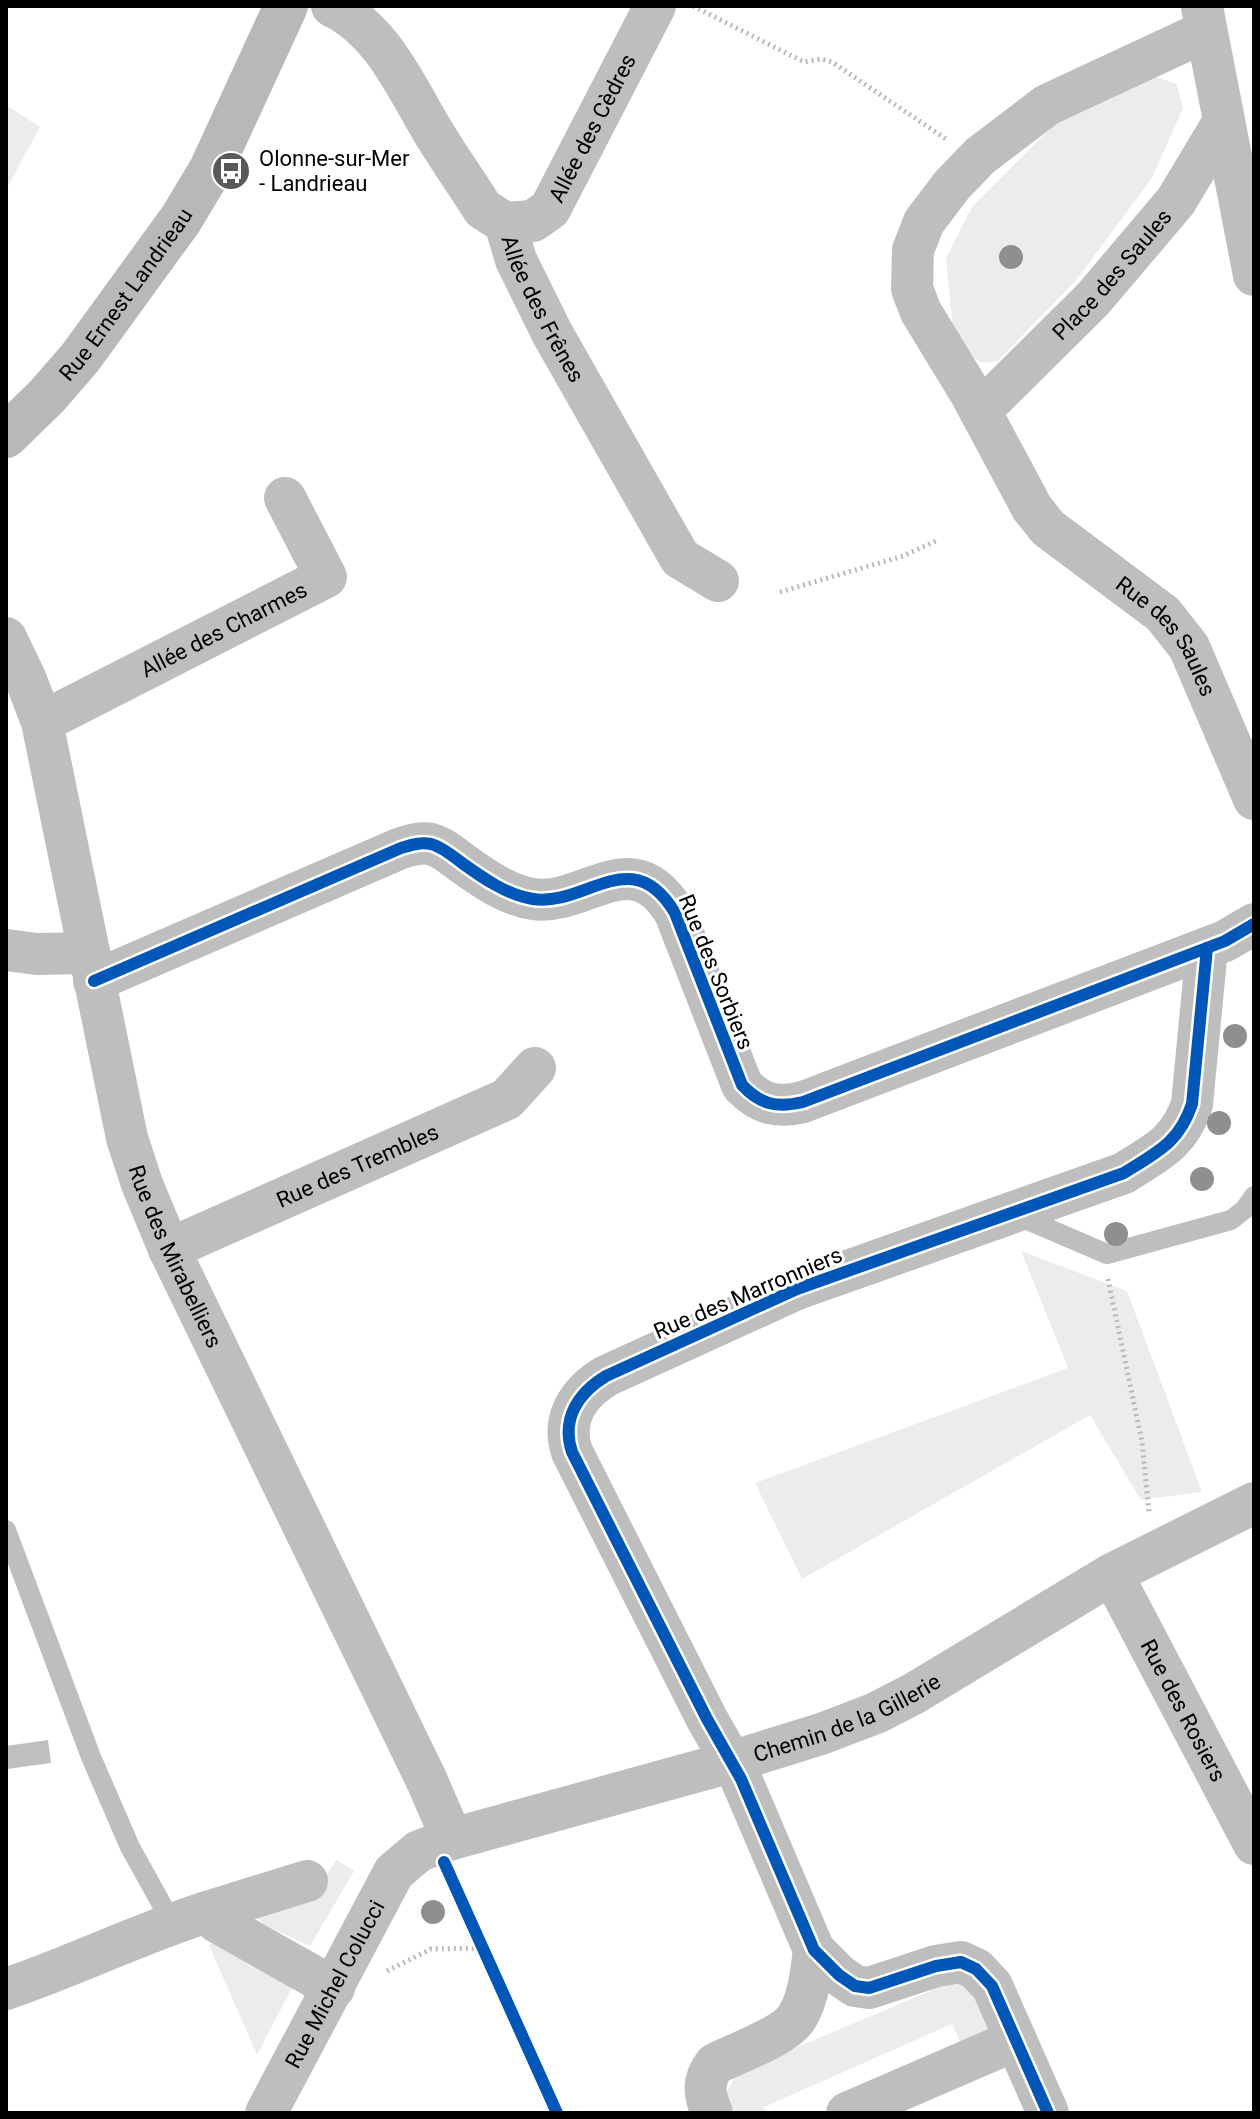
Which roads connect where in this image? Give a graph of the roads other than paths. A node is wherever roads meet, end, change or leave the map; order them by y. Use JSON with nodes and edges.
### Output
{"nodes":[{"id":1,"x":286,"y":6,"type":"edge"},
{"id":2,"x":332,"y":6,"type":"edge"},
{"id":3,"x":655,"y":6,"type":"edge"},
{"id":4,"x":1204,"y":19,"type":"edge"},
{"id":5,"x":1224,"y":121,"type":"junction"},
{"id":6,"x":505,"y":223,"type":"junction"},
{"id":7,"x":1254,"y":275,"type":"edge"},
{"id":8,"x":980,"y":411,"type":"junction"},
{"id":9,"x":6,"y":436,"type":"edge"},
{"id":10,"x":285,"y":498,"type":"dead end"},
{"id":11,"x":718,"y":581,"type":"dead end"},
{"id":12,"x":6,"y":638,"type":"edge"},
{"id":13,"x":42,"y":722,"type":"junction"},
{"id":14,"x":1254,"y":799,"type":"edge"},
{"id":15,"x":1254,"y":924,"type":"edge"},
{"id":16,"x":1207,"y":948,"type":"junction"},
{"id":17,"x":6,"y":950,"type":"edge"},
{"id":18,"x":92,"y":967,"type":"junction"},
{"id":19,"x":535,"y":1068,"type":"dead end"},
{"id":20,"x":1254,"y":1196,"type":"edge"},
{"id":21,"x":1012,"y":1213,"type":"junction"},
{"id":22,"x":169,"y":1249,"type":"junction"},
{"id":23,"x":1254,"y":1503,"type":"edge"},
{"id":24,"x":6,"y":1530,"type":"edge"},
{"id":25,"x":1112,"y":1574,"type":"junction"},
{"id":26,"x":731,"y":1762,"type":"junction"},
{"id":27,"x":452,"y":1839,"type":"junction"},
{"id":28,"x":1254,"y":1844,"type":"edge"},
{"id":29,"x":407,"y":1859,"type":"joint"},
{"id":30,"x":307,"y":1881,"type":"dead end"},
{"id":31,"x":189,"y":1917,"type":"junction"},
{"id":32,"x":814,"y":1950,"type":"junction"},
{"id":33,"x":334,"y":1988,"type":"junction"},
{"id":34,"x":6,"y":1989,"type":"edge"},
{"id":35,"x":1016,"y":2040,"type":"junction"},
{"id":36,"x":269,"y":2112,"type":"edge"},
{"id":37,"x":712,"y":2113,"type":"edge"},
{"id":38,"x":847,"y":2113,"type":"edge"},
{"id":39,"x":1048,"y":2113,"type":"edge"}],
"edges":[{"from":1,"to":9,"type":"street","name":"Rue Ernest Landrieau"},
{"from":2,"to":6,"type":"street","name":"Allée des Frênes"},
{"from":3,"to":6,"type":"street","name":"Allée des Cèdres"},
{"from":4,"to":5,"type":"street"},
{"from":4,"to":8,"type":"street"},
{"from":5,"to":7,"type":"street"},
{"from":5,"to":8,"type":"street","name":"Place des Saules"},
{"from":6,"to":11,"type":"street","name":"Allée des Frênes"},
{"from":8,"to":14,"type":"street","name":"Rue des Saules"},
{"from":10,"to":13,"type":"street","name":"Allée des Charmes"},
{"from":12,"to":13,"type":"street","name":"Rue des Mirabelliers"},
{"from":13,"to":18,"type":"street","name":"Rue des Mirabelliers"},
{"from":15,"to":16,"type":"street"},
{"from":16,"to":18,"type":"street","name":"Rue des Sorbiers"},
{"from":16,"to":21,"type":"street","name":"Rue des Marronniers"},
{"from":17,"to":18,"type":"street"},
{"from":18,"to":22,"type":"street","name":"Rue des Mirabelliers"},
{"from":19,"to":22,"type":"street","name":"Rue des Trembles"},
{"from":20,"to":21,"type":"lane"},
{"from":21,"to":26,"type":"street","name":"Rue des Marronniers"},
{"from":22,"to":27,"type":"street","name":"Rue des Mirabelliers"},
{"from":23,"to":25,"type":"street","name":"Chemin de la Gillerie"},
{"from":24,"to":31,"type":"lane"},
{"from":25,"to":26,"type":"street","name":"Chemin de la Gillerie"},
{"from":25,"to":28,"type":"street","name":"Rue des Rosiers"},
{"from":26,"to":27,"type":"street","name":"Chemin de la Gillerie"},
{"from":26,"to":32,"type":"street","name":"Rue des Marronniers"},
{"from":27,"to":29,"type":"street","name":"Chemin de la Gillerie"},
{"from":29,"to":33,"type":"street","name":"Rue Michel Colucci"},
{"from":30,"to":31,"type":"street"},
{"from":31,"to":33,"type":"street"},
{"from":31,"to":34,"type":"street"},
{"from":32,"to":35,"type":"street"},
{"from":32,"to":37,"type":"street"},
{"from":33,"to":36,"type":"street","name":"Rue Michel Colucci"},
{"from":35,"to":38,"type":"street"},
{"from":35,"to":39,"type":"street"}]}
